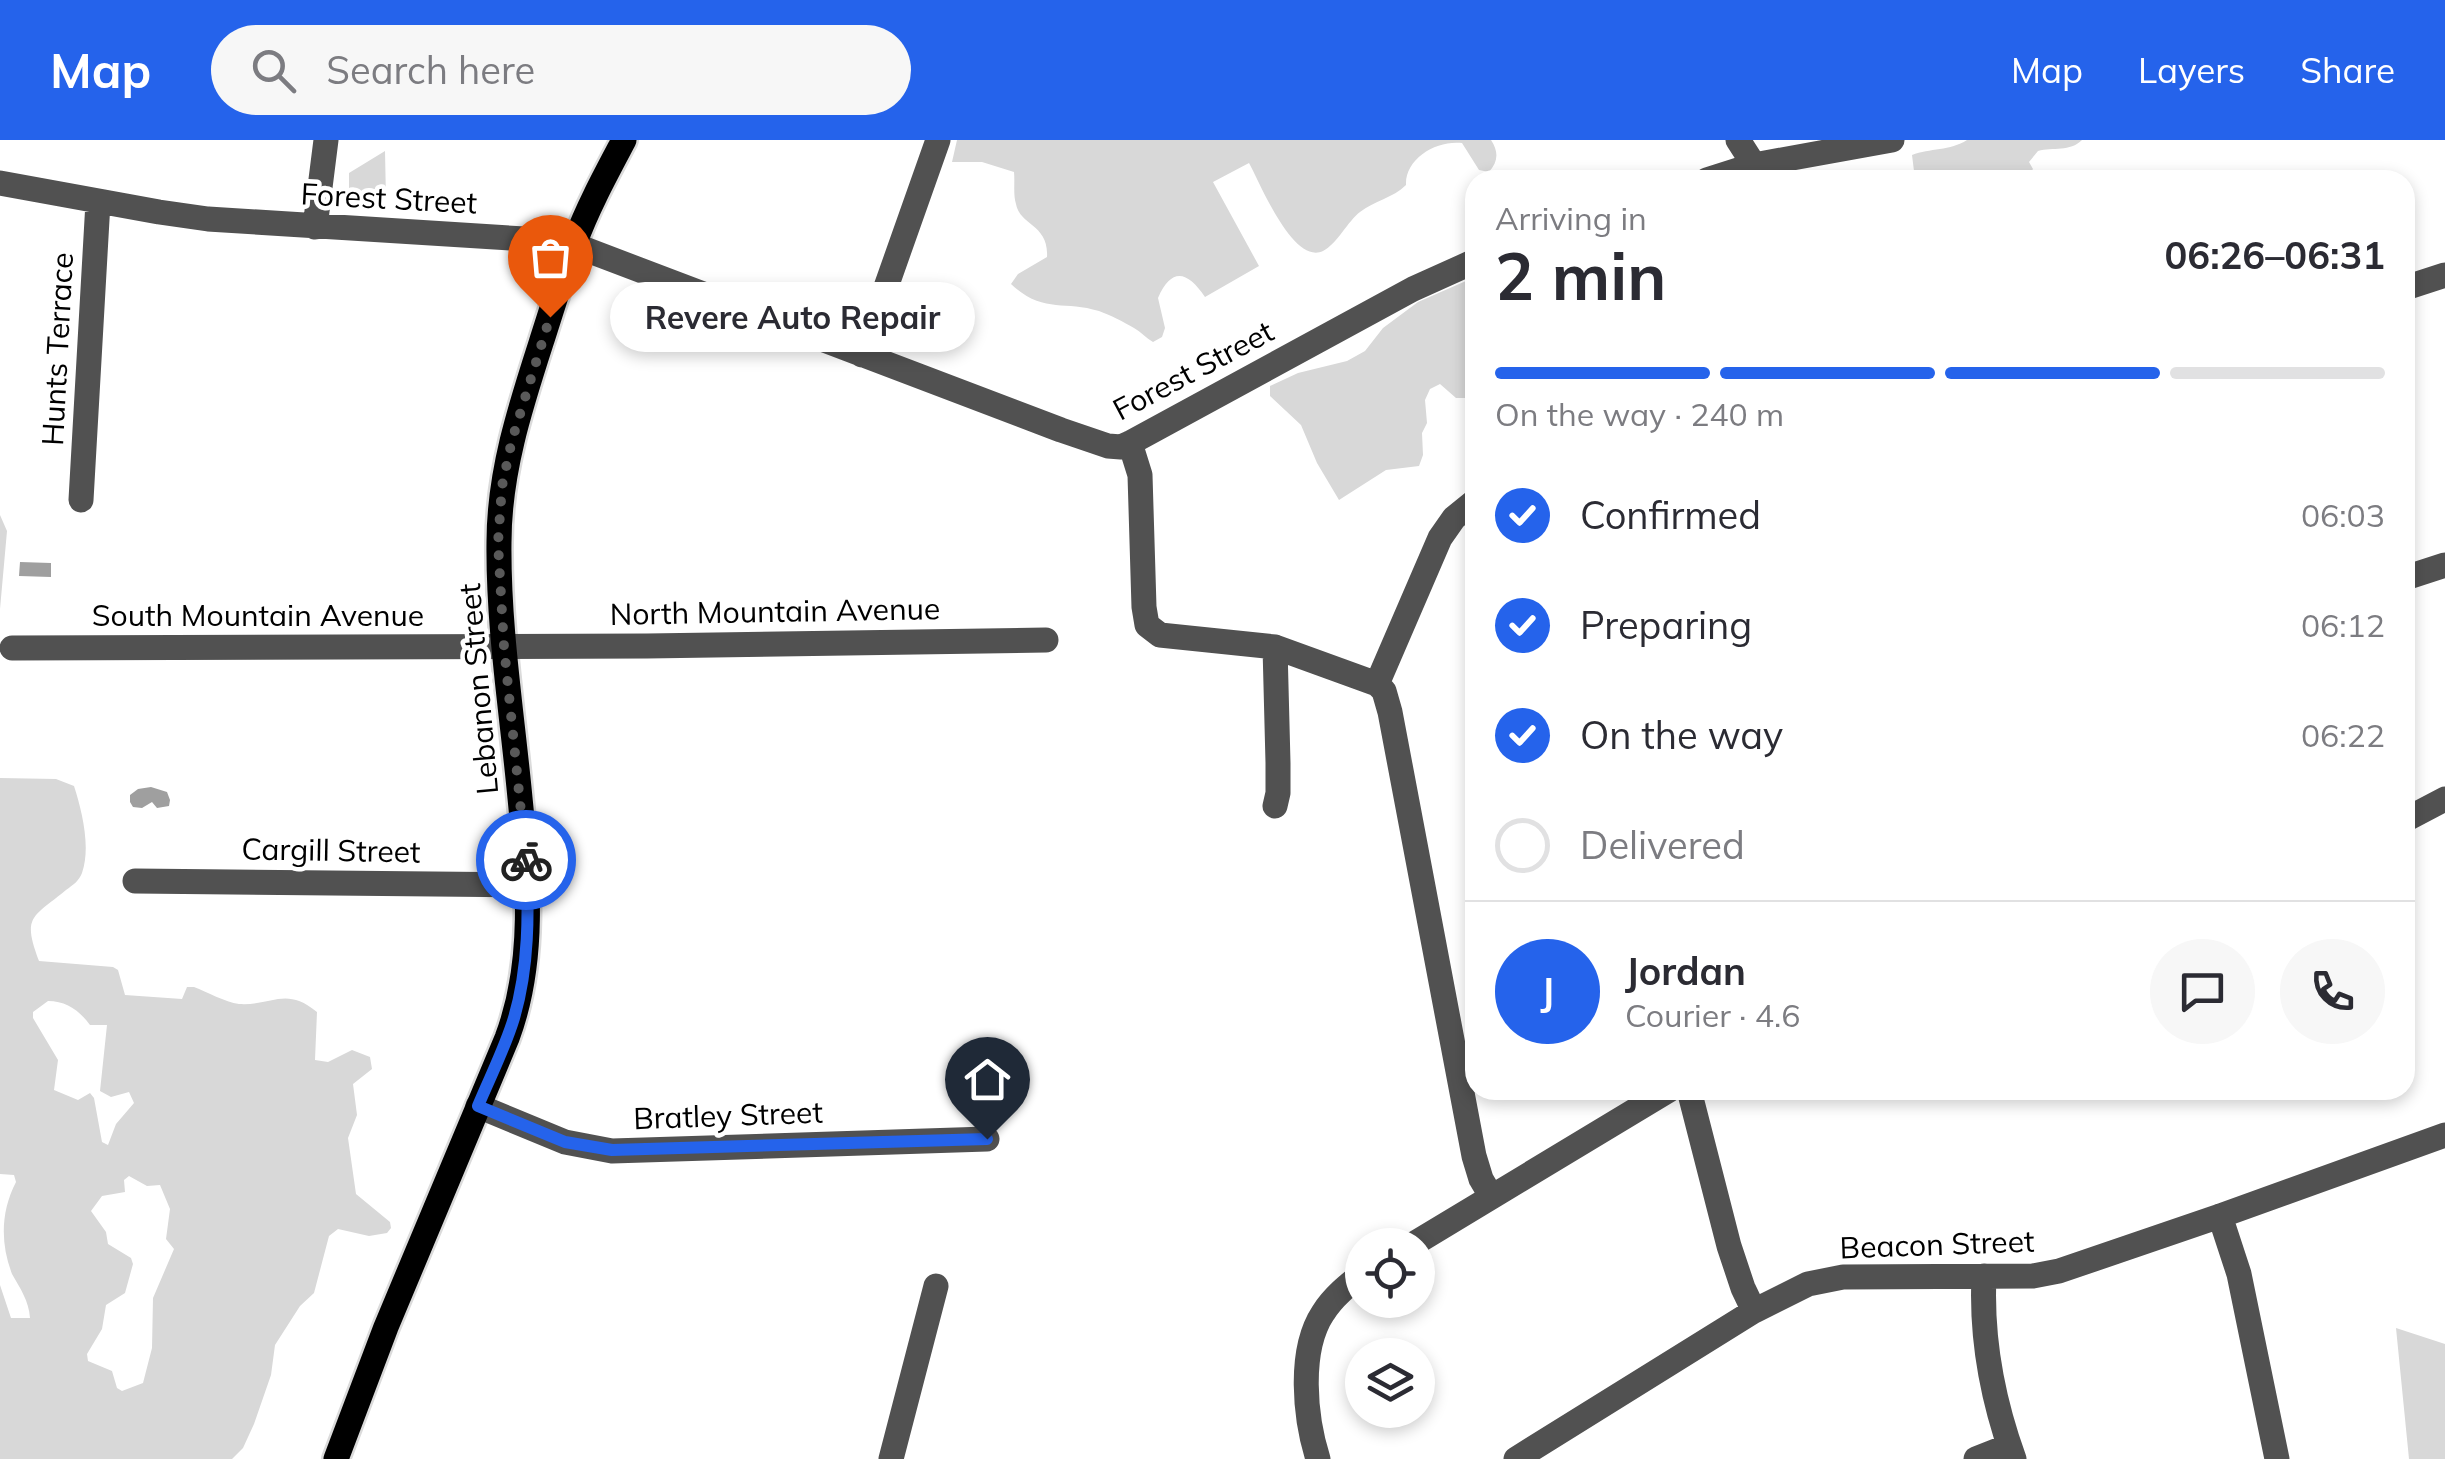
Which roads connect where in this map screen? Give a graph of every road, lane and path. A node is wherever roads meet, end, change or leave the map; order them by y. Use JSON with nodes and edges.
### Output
{"nodes":[{"id":1,"x":326,"y":140,"type":"edge"},
{"id":2,"x":624,"y":140,"type":"edge"},
{"id":3,"x":938,"y":140,"type":"edge"},
{"id":4,"x":1738,"y":140,"type":"edge"},
{"id":5,"x":1892,"y":140,"type":"edge"},
{"id":6,"x":1754,"y":165,"type":"junction"},
{"id":7,"x":1738,"y":170,"type":"edge"},
{"id":8,"x":0,"y":183,"type":"edge"},
{"id":9,"x":98,"y":202,"type":"junction"},
{"id":10,"x":315,"y":226,"type":"junction"},
{"id":11,"x":574,"y":245,"type":"junction"},
{"id":12,"x":1465,"y":266,"type":"edge"},
{"id":13,"x":2445,"y":276,"type":"edge"},
{"id":14,"x":2415,"y":285,"type":"edge"},
{"id":15,"x":862,"y":356,"type":"junction"},
{"id":16,"x":1130,"y":443,"type":"junction"},
{"id":17,"x":81,"y":500,"type":"dead end"},
{"id":18,"x":1465,"y":509,"type":"edge"},
{"id":19,"x":2445,"y":565,"type":"edge"},
{"id":20,"x":2415,"y":575,"type":"edge"},
{"id":21,"x":1046,"y":640,"type":"dead end"},
{"id":22,"x":504,"y":647,"type":"junction"},
{"id":23,"x":1275,"y":647,"type":"junction"},
{"id":24,"x":12,"y":648,"type":"dead end"},
{"id":25,"x":1377,"y":684,"type":"junction"},
{"id":26,"x":2445,"y":800,"type":"edge"},
{"id":27,"x":1275,"y":806,"type":"dead end"},
{"id":28,"x":2415,"y":815,"type":"edge"},
{"id":29,"x":134,"y":881,"type":"dead end"},
{"id":30,"x":527,"y":885,"type":"junction"},
{"id":31,"x":1652,"y":1100,"type":"edge"},
{"id":32,"x":1692,"y":1100,"type":"edge"},
{"id":33,"x":478,"y":1106,"type":"junction"},
{"id":34,"x":2445,"y":1135,"type":"edge"},
{"id":35,"x":987,"y":1139,"type":"dead end"},
{"id":36,"x":1491,"y":1196,"type":"junction"},
{"id":37,"x":2220,"y":1216,"type":"junction"},
{"id":38,"x":1435,"y":1231,"type":"edge"},
{"id":39,"x":1984,"y":1276,"type":"junction"},
{"id":40,"x":936,"y":1286,"type":"dead end"},
{"id":41,"x":1345,"y":1291,"type":"edge"},
{"id":42,"x":1754,"y":1311,"type":"junction"},
{"id":43,"x":2012,"y":1452,"type":"edge"},
{"id":44,"x":336,"y":1459,"type":"edge"},
{"id":45,"x":891,"y":1459,"type":"edge"},
{"id":46,"x":1318,"y":1459,"type":"edge"},
{"id":47,"x":1516,"y":1459,"type":"edge"},
{"id":48,"x":1976,"y":1459,"type":"edge"},
{"id":49,"x":2277,"y":1459,"type":"edge"}],
"edges":[{"from":1,"to":10,"type":"street"},
{"from":2,"to":11,"type":"main road","name":"Lebanon Street"},
{"from":3,"to":15,"type":"street"},
{"from":4,"to":6,"type":"street"},
{"from":5,"to":6,"type":"street"},
{"from":6,"to":7,"type":"street"},
{"from":8,"to":9,"type":"street","name":"Forest Street"},
{"from":9,"to":10,"type":"street","name":"Forest Street"},
{"from":9,"to":17,"type":"street","name":"Hunts Terrace"},
{"from":10,"to":11,"type":"street","name":"Forest Street"},
{"from":11,"to":15,"type":"street","name":"Forest Street"},
{"from":11,"to":22,"type":"main road","name":"Lebanon Street"},
{"from":12,"to":16,"type":"street","name":"Forest Street"},
{"from":13,"to":14,"type":"street"},
{"from":15,"to":16,"type":"street","name":"Forest Street"},
{"from":16,"to":23,"type":"street"},
{"from":18,"to":25,"type":"street"},
{"from":19,"to":20,"type":"street"},
{"from":21,"to":22,"type":"street","name":"North Mountain Avenue"},
{"from":22,"to":24,"type":"street","name":"South Mountain Avenue"},
{"from":22,"to":30,"type":"main road","name":"Lebanon Street"},
{"from":23,"to":25,"type":"street"},
{"from":23,"to":27,"type":"street"},
{"from":25,"to":36,"type":"street"},
{"from":26,"to":28,"type":"street"},
{"from":29,"to":30,"type":"street","name":"Cargill Street"},
{"from":30,"to":33,"type":"main road","name":"Lebanon Street"},
{"from":31,"to":36,"type":"street"},
{"from":32,"to":42,"type":"street"},
{"from":33,"to":35,"type":"street","name":"Bratley Street"},
{"from":33,"to":44,"type":"main road","name":"Lebanon Street"},
{"from":34,"to":37,"type":"street","name":"Beacon Street"},
{"from":36,"to":38,"type":"street"},
{"from":37,"to":39,"type":"street","name":"Beacon Street"},
{"from":37,"to":49,"type":"street"},
{"from":39,"to":42,"type":"street","name":"Beacon Street"},
{"from":39,"to":43,"type":"street"},
{"from":40,"to":45,"type":"street"},
{"from":41,"to":46,"type":"street"},
{"from":42,"to":47,"type":"street","name":"Beacon Street"},
{"from":43,"to":48,"type":"street"}]}
